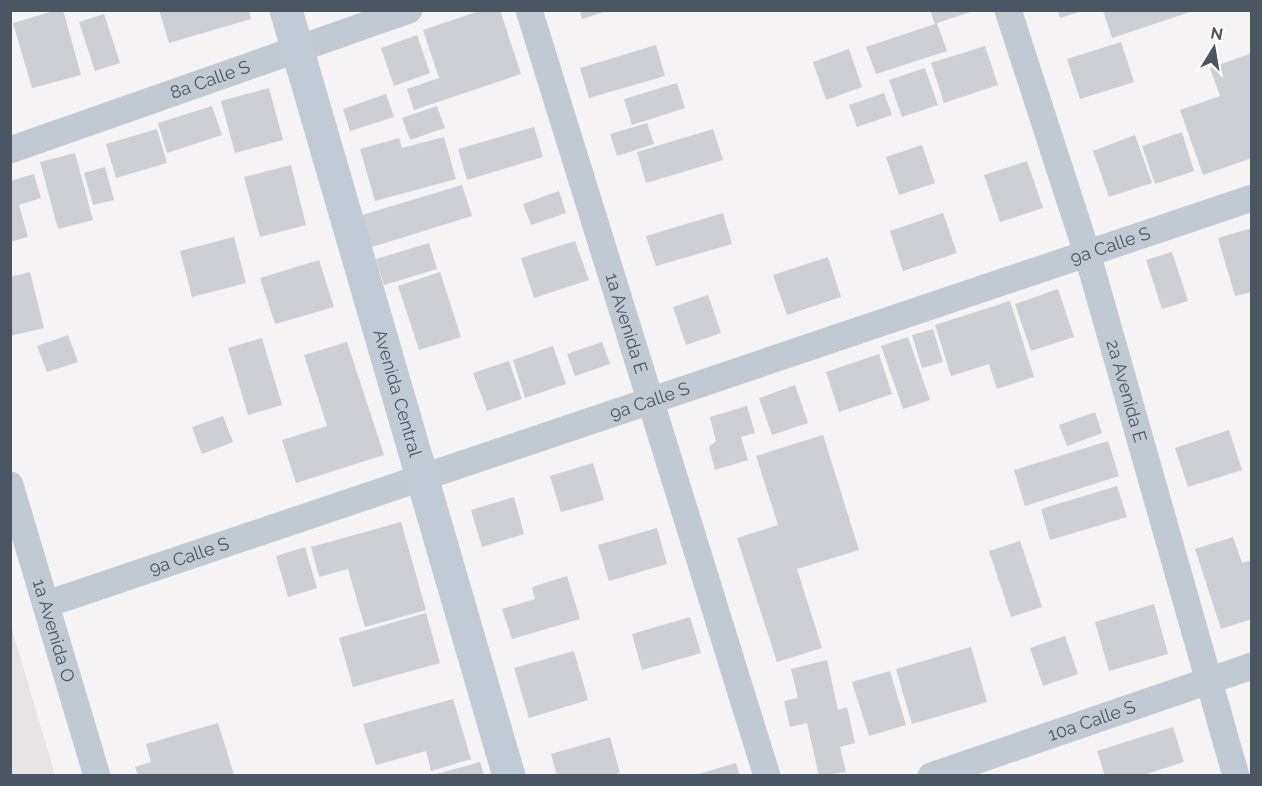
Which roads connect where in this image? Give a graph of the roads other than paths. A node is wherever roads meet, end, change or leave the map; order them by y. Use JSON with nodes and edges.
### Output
{"nodes":[{"id":1,"x":286,"y":10,"type":"edge"},
{"id":2,"x":410,"y":10,"type":"edge"},
{"id":3,"x":529,"y":10,"type":"edge"},
{"id":4,"x":1008,"y":10,"type":"edge"},
{"id":5,"x":298,"y":50,"type":"junction"},
{"id":6,"x":10,"y":150,"type":"edge"},
{"id":7,"x":1251,"y":198,"type":"edge"},
{"id":8,"x":1087,"y":253,"type":"junction"},
{"id":9,"x":649,"y":401,"type":"junction"},
{"id":10,"x":423,"y":477,"type":"junction"},
{"id":11,"x":10,"y":485,"type":"edge"},
{"id":12,"x":47,"y":604,"type":"junction"},
{"id":13,"x":1251,"y":666,"type":"edge"},
{"id":14,"x":1208,"y":681,"type":"junction"},
{"id":15,"x":97,"y":776,"type":"edge"},
{"id":16,"x":509,"y":776,"type":"edge"},
{"id":17,"x":767,"y":776,"type":"edge"},
{"id":18,"x":931,"y":776,"type":"edge"},
{"id":19,"x":1236,"y":776,"type":"edge"}],
"edges":[{"from":1,"to":5,"type":"street","name":"Avenida Central"},
{"from":2,"to":5,"type":"street","name":"8a Calle S"},
{"from":3,"to":9,"type":"street","name":"1a Avenida E"},
{"from":4,"to":8,"type":"street","name":"2a Avenida E"},
{"from":5,"to":6,"type":"street","name":"8a Calle S"},
{"from":5,"to":10,"type":"street","name":"Avenida Central"},
{"from":7,"to":8,"type":"street","name":"9a Calle S"},
{"from":8,"to":9,"type":"street","name":"9a Calle S"},
{"from":8,"to":14,"type":"street","name":"2a Avenida E"},
{"from":9,"to":10,"type":"street","name":"9a Calle S"},
{"from":9,"to":17,"type":"street","name":"1a Avenida E"},
{"from":10,"to":12,"type":"street","name":"9a Calle S"},
{"from":10,"to":16,"type":"street","name":"Avenida Central"},
{"from":11,"to":12,"type":"street","name":"1a Avenida O"},
{"from":12,"to":15,"type":"street","name":"1a Avenida O"},
{"from":13,"to":14,"type":"street","name":"10a Calle S"},
{"from":14,"to":18,"type":"street","name":"10a Calle S"},
{"from":14,"to":19,"type":"street","name":"2a Avenida E"}]}
